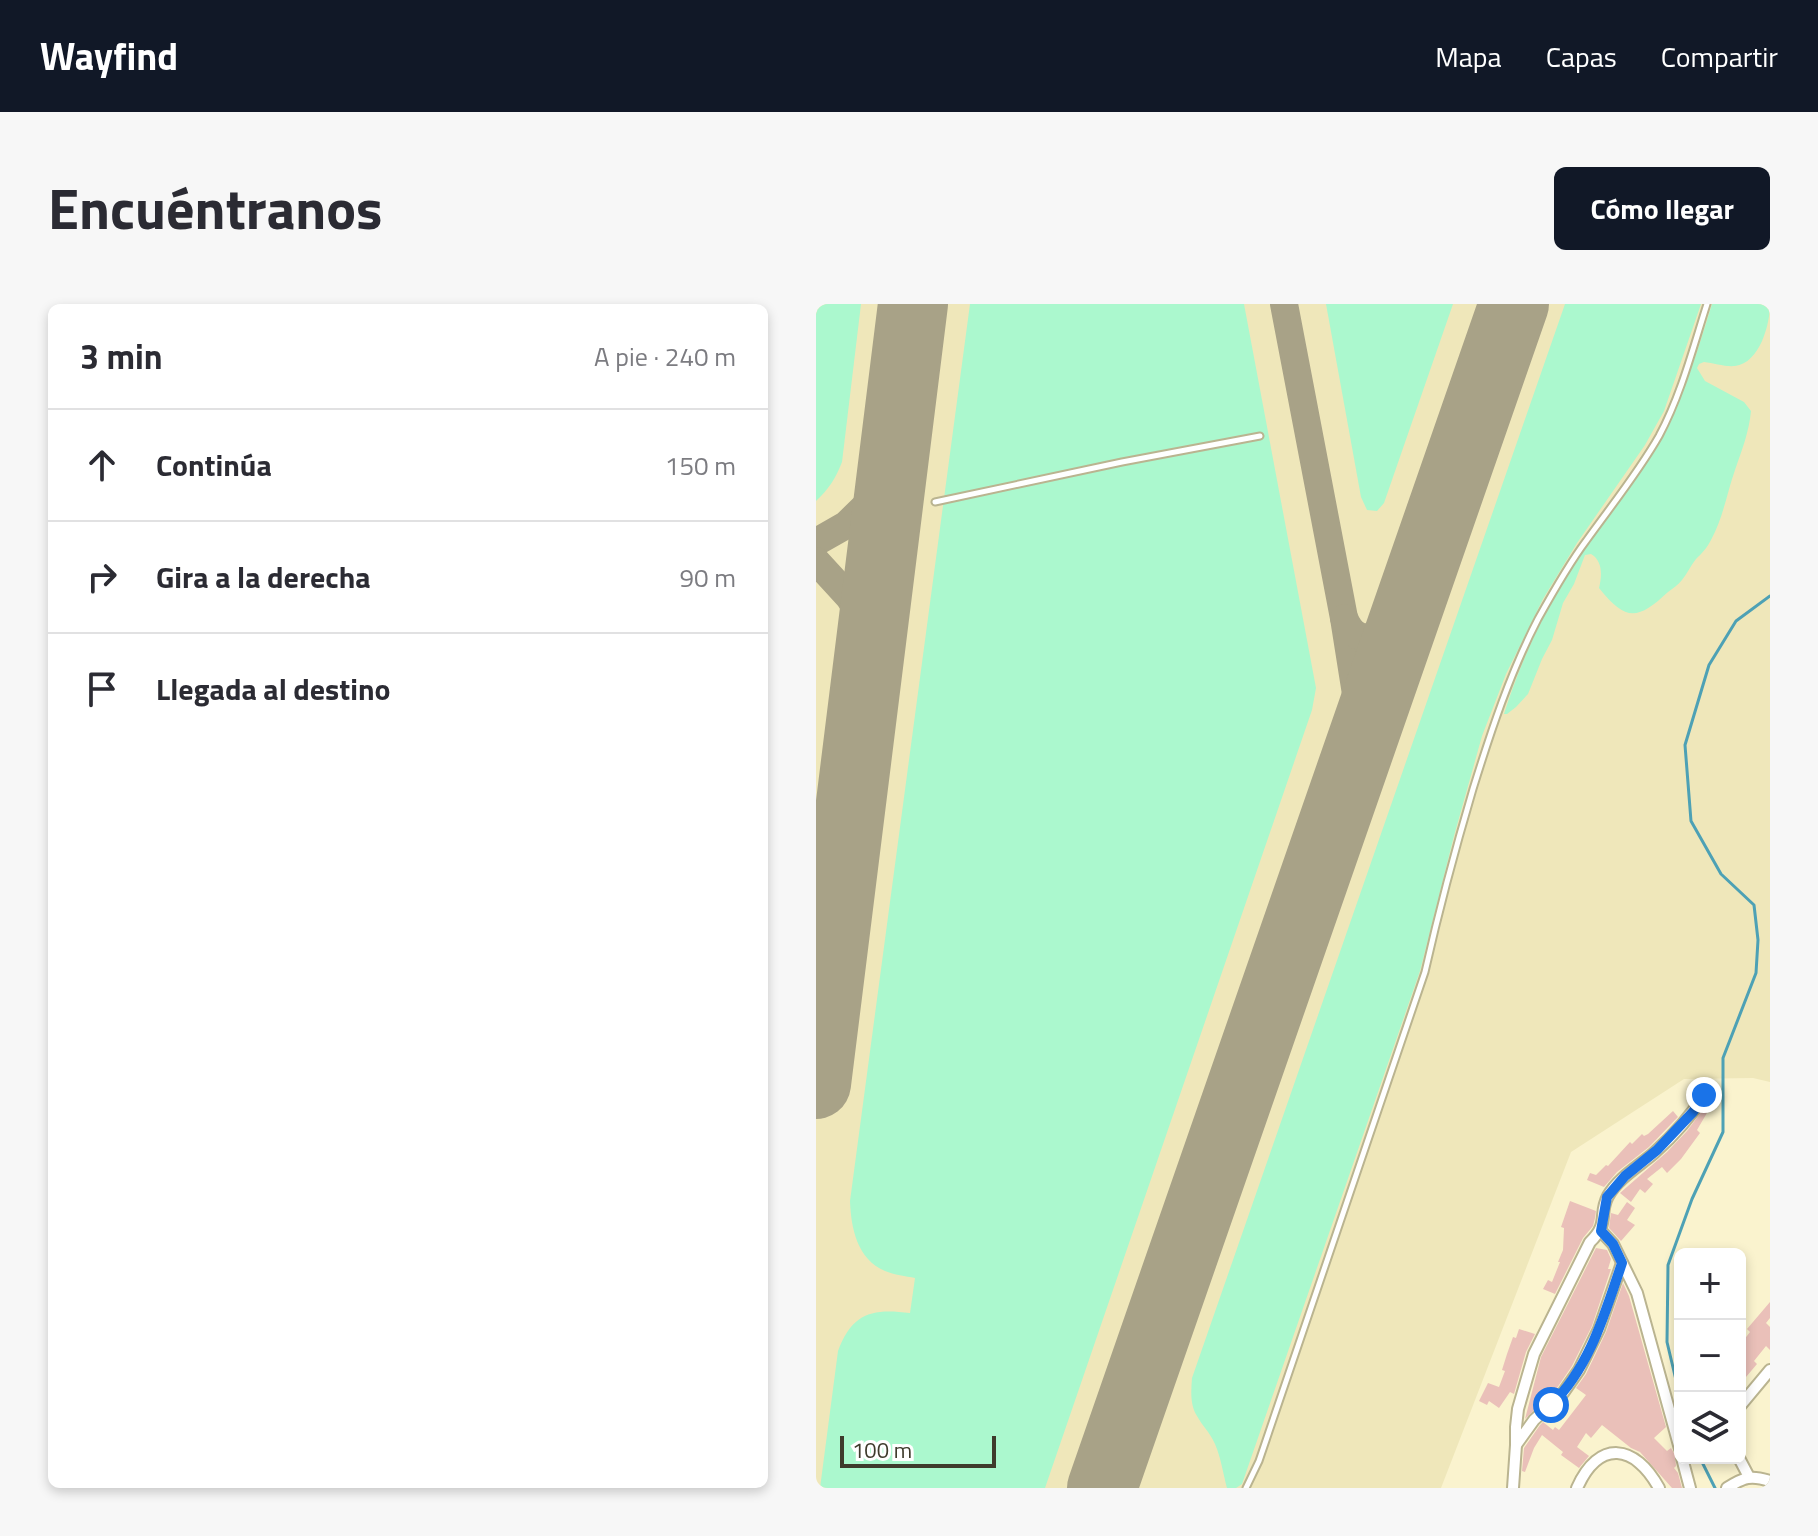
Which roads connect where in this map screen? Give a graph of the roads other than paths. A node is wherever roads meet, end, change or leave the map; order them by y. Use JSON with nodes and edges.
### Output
{"nodes":[{"id":1,"x":1707,"y":304,"type":"edge"},
{"id":2,"x":1260,"y":436,"type":"dead end"},
{"id":3,"x":935,"y":502,"type":"dead end"},
{"id":4,"x":1704,"y":1095,"type":"dead end"},
{"id":5,"x":1601,"y":1231,"type":"junction"},
{"id":6,"x":1622,"y":1263,"type":"junction"},
{"id":7,"x":1770,"y":1370,"type":"edge"},
{"id":8,"x":1746,"y":1399,"type":"edge"},
{"id":9,"x":1674,"y":1427,"type":"edge"},
{"id":10,"x":1516,"y":1445,"type":"junction"},
{"id":11,"x":1684,"y":1464,"type":"edge"},
{"id":12,"x":1742,"y":1464,"type":"edge"},
{"id":13,"x":1749,"y":1477,"type":"junction"},
{"id":14,"x":1770,"y":1481,"type":"edge"},
{"id":15,"x":1246,"y":1488,"type":"edge"},
{"id":16,"x":1513,"y":1488,"type":"edge"},
{"id":17,"x":1577,"y":1488,"type":"edge"},
{"id":18,"x":1659,"y":1488,"type":"edge"},
{"id":19,"x":1690,"y":1488,"type":"edge"},
{"id":20,"x":1727,"y":1488,"type":"edge"}],
"edges":[{"from":1,"to":15,"type":"lane"},
{"from":2,"to":3,"type":"lane"},
{"from":4,"to":5,"type":"street"},
{"from":5,"to":6,"type":"street"},
{"from":5,"to":10,"type":"street"},
{"from":6,"to":9,"type":"street"},
{"from":6,"to":10,"type":"street"},
{"from":7,"to":8,"type":"street"},
{"from":10,"to":16,"type":"street"},
{"from":11,"to":19,"type":"street"},
{"from":12,"to":13,"type":"street"},
{"from":13,"to":14,"type":"street"},
{"from":13,"to":20,"type":"street"},
{"from":17,"to":18,"type":"street"}]}
